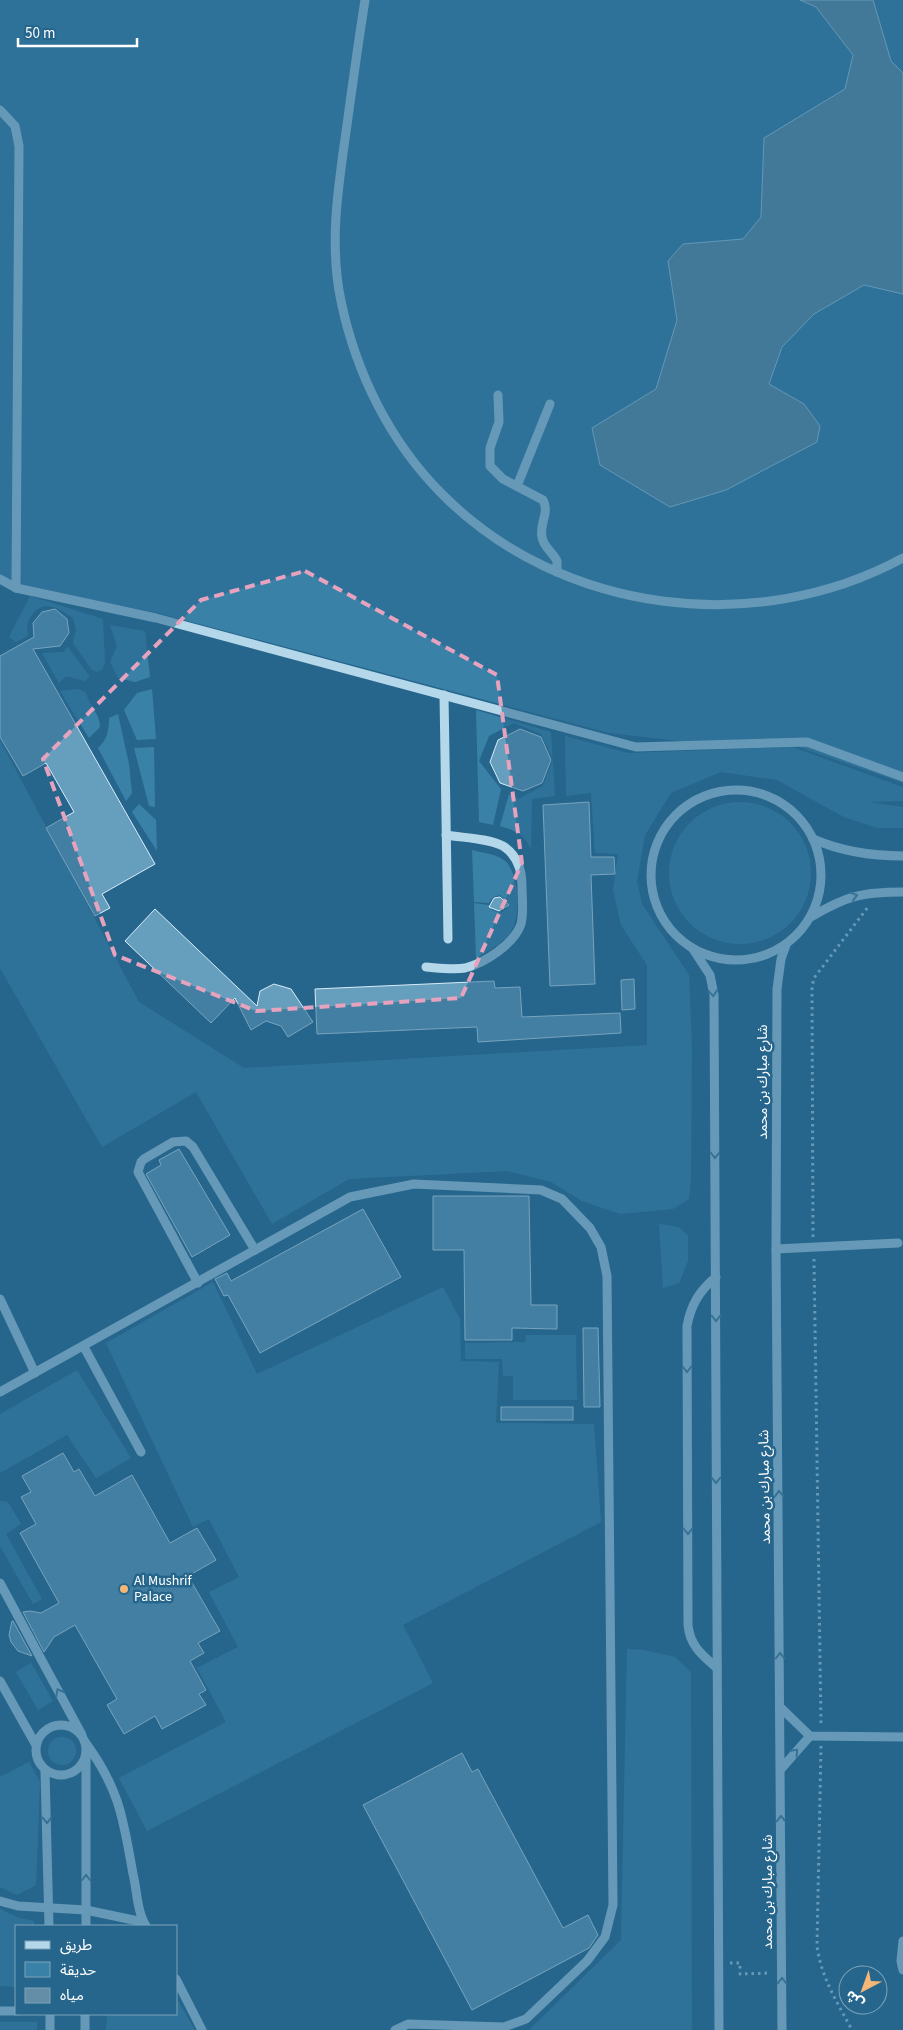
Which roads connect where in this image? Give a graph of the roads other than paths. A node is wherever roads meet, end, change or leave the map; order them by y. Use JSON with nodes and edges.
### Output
{"nodes":[{"id":1,"x":364,"y":0,"type":"edge"},
{"id":2,"x":0,"y":110,"type":"edge"},
{"id":3,"x":498,"y":395,"type":"dead end"},
{"id":4,"x":550,"y":404,"type":"dead end"},
{"id":5,"x":517,"y":486,"type":"junction"},
{"id":6,"x":903,"y":558,"type":"edge"},
{"id":7,"x":557,"y":572,"type":"junction"},
{"id":8,"x":0,"y":579,"type":"edge"},
{"id":9,"x":16,"y":588,"type":"junction"},
{"id":10,"x":444,"y":695,"type":"junction"},
{"id":11,"x":903,"y":777,"type":"edge"},
{"id":12,"x":446,"y":834,"type":"junction"},
{"id":13,"x":813,"y":838,"type":"junction"},
{"id":14,"x":903,"y":856,"type":"edge"},
{"id":15,"x":903,"y":892,"type":"edge"},
{"id":16,"x":811,"y":917,"type":"junction"},
{"id":17,"x":448,"y":939,"type":"dead end"},
{"id":18,"x":786,"y":945,"type":"junction"},
{"id":19,"x":693,"y":950,"type":"junction"},
{"id":20,"x":426,"y":967,"type":"dead end"},
{"id":21,"x":898,"y":1244,"type":"dead end"},
{"id":22,"x":776,"y":1249,"type":"junction"},
{"id":23,"x":255,"y":1250,"type":"junction"},
{"id":24,"x":716,"y":1277,"type":"junction"},
{"id":25,"x":198,"y":1283,"type":"junction"},
{"id":26,"x":0,"y":1299,"type":"edge"},
{"id":27,"x":84,"y":1347,"type":"junction"},
{"id":28,"x":35,"y":1373,"type":"junction"},
{"id":29,"x":0,"y":1392,"type":"edge"},
{"id":30,"x":141,"y":1452,"type":"dead end"},
{"id":31,"x":0,"y":1583,"type":"edge"},
{"id":32,"x":717,"y":1668,"type":"junction"},
{"id":33,"x":0,"y":1680,"type":"edge"},
{"id":34,"x":781,"y":1708,"type":"junction"},
{"id":35,"x":810,"y":1736,"type":"junction"},
{"id":36,"x":903,"y":1737,"type":"edge"},
{"id":37,"x":83,"y":1739,"type":"junction"},
{"id":38,"x":36,"y":1745,"type":"junction"},
{"id":39,"x":86,"y":1756,"type":"junction"},
{"id":40,"x":781,"y":1769,"type":"junction"},
{"id":41,"x":46,"y":1771,"type":"junction"},
{"id":42,"x":0,"y":1900,"type":"edge"},
{"id":43,"x":48,"y":1909,"type":"junction"},
{"id":44,"x":86,"y":1910,"type":"junction"},
{"id":45,"x":144,"y":1924,"type":"edge"},
{"id":46,"x":49,"y":1925,"type":"edge"},
{"id":47,"x":86,"y":1925,"type":"edge"},
{"id":48,"x":903,"y":1941,"type":"edge"},
{"id":49,"x":903,"y":1970,"type":"edge"},
{"id":50,"x":178,"y":1983,"type":"edge"},
{"id":51,"x":0,"y":2011,"type":"edge"},
{"id":52,"x":15,"y":2011,"type":"edge"},
{"id":53,"x":50,"y":2015,"type":"edge"},
{"id":54,"x":85,"y":2015,"type":"edge"},
{"id":55,"x":50,"y":2030,"type":"edge"},
{"id":56,"x":85,"y":2030,"type":"edge"},
{"id":57,"x":202,"y":2030,"type":"edge"},
{"id":58,"x":396,"y":2030,"type":"edge"},
{"id":59,"x":719,"y":2030,"type":"edge"},
{"id":60,"x":782,"y":2030,"type":"edge"}],
"edges":[{"from":1,"to":7,"type":"street"},
{"from":2,"to":9,"type":"street"},
{"from":3,"to":5,"type":"street"},
{"from":4,"to":5,"type":"street"},
{"from":5,"to":7,"type":"street"},
{"from":6,"to":7,"type":"street"},
{"from":8,"to":9,"type":"street"},
{"from":9,"to":10,"type":"street"},
{"from":10,"to":11,"type":"street"},
{"from":10,"to":12,"type":"street"},
{"from":12,"to":17,"type":"street"},
{"from":12,"to":20,"type":"street"},
{"from":13,"to":14,"type":"street"},
{"from":13,"to":16,"type":"street"},
{"from":13,"to":19,"type":"street"},
{"from":16,"to":15,"type":"street","one_way":true},
{"from":16,"to":18,"type":"street"},
{"from":18,"to":19,"type":"street"},
{"from":18,"to":22,"type":"street","name":"شارع مبارك بن محمد"},
{"from":19,"to":24,"type":"street","one_way":true},
{"from":21,"to":22,"type":"street"},
{"from":34,"to":22,"type":"street","name":"شارع مبارك بن محمد","one_way":true},
{"from":23,"to":25,"type":"street"},
{"from":23,"to":25,"type":"street"},
{"from":23,"to":58,"type":"street"},
{"from":24,"to":32,"type":"street","one_way":true},
{"from":24,"to":32,"type":"street","one_way":true},
{"from":25,"to":27,"type":"street"},
{"from":26,"to":28,"type":"street"},
{"from":27,"to":28,"type":"street"},
{"from":27,"to":30,"type":"street"},
{"from":28,"to":29,"type":"street"},
{"from":37,"to":31,"type":"street","one_way":true},
{"from":32,"to":59,"type":"street"},
{"from":33,"to":38,"type":"street"},
{"from":34,"to":35,"type":"street"},
{"from":34,"to":40,"type":"street","name":"شارع مبارك بن محمد"},
{"from":35,"to":36,"type":"street"},
{"from":40,"to":35,"type":"street","one_way":true},
{"from":37,"to":38,"type":"street"},
{"from":37,"to":39,"type":"street"},
{"from":37,"to":45,"type":"street"},
{"from":38,"to":41,"type":"street"},
{"from":39,"to":41,"type":"street"},
{"from":44,"to":39,"type":"street","one_way":true},
{"from":60,"to":40,"type":"street","name":"شارع مبارك بن محمد","one_way":true},
{"from":41,"to":43,"type":"street","one_way":true},
{"from":42,"to":43,"type":"street"},
{"from":43,"to":44,"type":"street"},
{"from":43,"to":46,"type":"street"},
{"from":44,"to":45,"type":"street"},
{"from":44,"to":47,"type":"street"},
{"from":48,"to":49,"type":"street"},
{"from":50,"to":57,"type":"street"},
{"from":51,"to":52,"type":"street"},
{"from":53,"to":55,"type":"street"},
{"from":54,"to":56,"type":"street"}]}
